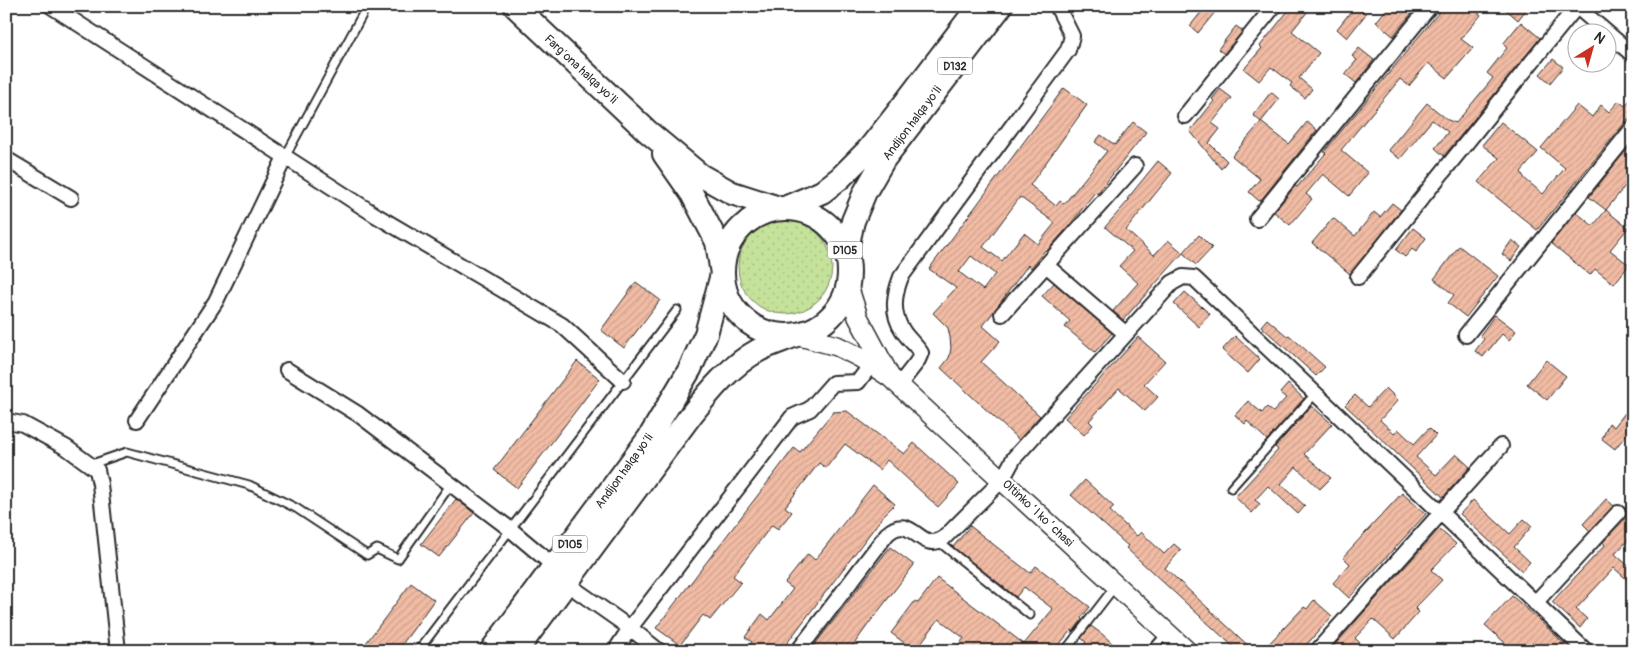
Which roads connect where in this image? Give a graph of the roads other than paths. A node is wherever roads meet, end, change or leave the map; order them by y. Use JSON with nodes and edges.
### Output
{"nodes":[{"id":1,"x":51,"y":6,"type":"edge"},
{"id":2,"x":367,"y":6,"type":"edge"},
{"id":3,"x":515,"y":6,"type":"edge"},
{"id":4,"x":979,"y":6,"type":"edge"},
{"id":5,"x":1001,"y":6,"type":"edge"},
{"id":6,"x":1057,"y":6,"type":"edge"},
{"id":7,"x":1274,"y":6,"type":"edge"},
{"id":8,"x":1430,"y":6,"type":"edge"},
{"id":9,"x":1577,"y":6,"type":"edge"},
{"id":10,"x":1633,"y":55,"type":"edge"},
{"id":11,"x":1185,"y":116,"type":"dead end"},
{"id":12,"x":1633,"y":128,"type":"edge"},
{"id":13,"x":647,"y":131,"type":"junction"},
{"id":14,"x":285,"y":157,"type":"junction"},
{"id":15,"x":6,"y":158,"type":"edge"},
{"id":16,"x":1135,"y":166,"type":"dead end"},
{"id":17,"x":71,"y":198,"type":"dead end"},
{"id":18,"x":782,"y":209,"type":"junction"},
{"id":19,"x":1257,"y":219,"type":"dead end"},
{"id":20,"x":846,"y":252,"type":"junction"},
{"id":21,"x":1046,"y":265,"type":"junction"},
{"id":22,"x":722,"y":274,"type":"junction"},
{"id":23,"x":1358,"y":278,"type":"dead end"},
{"id":24,"x":848,"y":286,"type":"junction"},
{"id":25,"x":677,"y":310,"type":"dead end"},
{"id":26,"x":1002,"y":314,"type":"dead end"},
{"id":27,"x":1126,"y":334,"type":"junction"},
{"id":28,"x":796,"y":335,"type":"junction"},
{"id":29,"x":1466,"y":335,"type":"dead end"},
{"id":30,"x":874,"y":360,"type":"junction"},
{"id":31,"x":287,"y":370,"type":"dead end"},
{"id":32,"x":623,"y":381,"type":"junction"},
{"id":33,"x":894,"y":381,"type":"junction"},
{"id":34,"x":1315,"y":394,"type":"junction"},
{"id":35,"x":6,"y":420,"type":"edge"},
{"id":36,"x":137,"y":420,"type":"dead end"},
{"id":37,"x":1501,"y":446,"type":"dead end"},
{"id":38,"x":89,"y":465,"type":"junction"},
{"id":39,"x":1002,"y":480,"type":"junction"},
{"id":40,"x":452,"y":484,"type":"junction"},
{"id":41,"x":1231,"y":488,"type":"dead end"},
{"id":42,"x":1440,"y":513,"type":"junction"},
{"id":43,"x":1618,"y":513,"type":"dead end"},
{"id":44,"x":510,"y":529,"type":"junction"},
{"id":45,"x":939,"y":542,"type":"junction"},
{"id":46,"x":560,"y":574,"type":"junction"},
{"id":47,"x":1116,"y":585,"type":"junction"},
{"id":48,"x":1535,"y":603,"type":"junction"},
{"id":49,"x":1030,"y":616,"type":"dead end"},
{"id":50,"x":630,"y":628,"type":"junction"},
{"id":51,"x":1167,"y":632,"type":"junction"},
{"id":52,"x":118,"y":651,"type":"edge"},
{"id":53,"x":418,"y":651,"type":"edge"},
{"id":54,"x":491,"y":651,"type":"edge"},
{"id":55,"x":516,"y":651,"type":"edge"},
{"id":56,"x":615,"y":651,"type":"edge"},
{"id":57,"x":659,"y":651,"type":"edge"},
{"id":58,"x":798,"y":651,"type":"edge"},
{"id":59,"x":1065,"y":651,"type":"edge"},
{"id":60,"x":1151,"y":651,"type":"edge"},
{"id":61,"x":1186,"y":651,"type":"edge"},
{"id":62,"x":1317,"y":651,"type":"edge"},
{"id":63,"x":1586,"y":651,"type":"edge"}],
"edges":[{"from":1,"to":14,"type":"street"},
{"from":2,"to":14,"type":"lane"},
{"from":3,"to":13,"type":"highway","name":"Farg‘ona halqa yo‘li","number":"D105"},
{"from":4,"to":18,"type":"highway","name":"Andijon halqa yo‘li","number":"D132"},
{"from":5,"to":20,"type":"highway","name":"Andijon halqa yo‘li","number":"D132"},
{"from":6,"to":33,"type":"street"},
{"from":7,"to":11,"type":"street"},
{"from":8,"to":19,"type":"street"},
{"from":9,"to":10,"type":"street"},
{"from":9,"to":23,"type":"street"},
{"from":12,"to":29,"type":"street"},
{"from":13,"to":18,"type":"highway","name":"Farg‘ona halqa yo‘li","number":"D105"},
{"from":13,"to":22,"type":"highway","name":"Farg‘ona halqa yo‘li","number":"D105"},
{"from":14,"to":32,"type":"street"},
{"from":14,"to":36,"type":"street"},
{"from":15,"to":17,"type":"street"},
{"from":16,"to":21,"type":"street"},
{"from":18,"to":20,"type":"highway","number":"D105"},
{"from":18,"to":22,"type":"highway","number":"D105"},
{"from":20,"to":24,"type":"highway","number":"D105"},
{"from":21,"to":26,"type":"street"},
{"from":21,"to":27,"type":"street"},
{"from":22,"to":28,"type":"highway","number":"D105"},
{"from":22,"to":46,"type":"highway","name":"Andijon halqa yo‘li","number":"D105"},
{"from":24,"to":28,"type":"highway","number":"D105"},
{"from":24,"to":30,"type":"main road","name":"Oltinkoʻl koʻchasi"},
{"from":25,"to":32,"type":"lane"},
{"from":27,"to":34,"type":"street"},
{"from":27,"to":39,"type":"street"},
{"from":28,"to":30,"type":"main road","name":"Oltinkoʻl koʻchasi"},
{"from":28,"to":46,"type":"highway","name":"Andijon halqa yo‘li","number":"D105"},
{"from":30,"to":33,"type":"main road","name":"Oltinkoʻl koʻchasi"},
{"from":30,"to":50,"type":"street"},
{"from":31,"to":40,"type":"street"},
{"from":32,"to":44,"type":"lane"},
{"from":33,"to":39,"type":"main road","name":"Oltinkoʻl koʻchasi"},
{"from":34,"to":41,"type":"lane"},
{"from":34,"to":42,"type":"street"},
{"from":35,"to":38,"type":"street"},
{"from":37,"to":42,"type":"street"},
{"from":38,"to":40,"type":"lane"},
{"from":38,"to":52,"type":"street"},
{"from":39,"to":45,"type":"street"},
{"from":39,"to":47,"type":"main road","name":"Oltinkoʻl koʻchasi"},
{"from":40,"to":44,"type":"street"},
{"from":42,"to":48,"type":"street"},
{"from":42,"to":62,"type":"street"},
{"from":43,"to":48,"type":"street"},
{"from":44,"to":46,"type":"street"},
{"from":44,"to":53,"type":"lane"},
{"from":45,"to":49,"type":"lane"},
{"from":45,"to":58,"type":"street"},
{"from":46,"to":50,"type":"street"},
{"from":46,"to":54,"type":"highway","name":"Andijon halqa yo‘li","number":"D105"},
{"from":46,"to":55,"type":"highway","name":"Andijon halqa yo‘li","number":"D105"},
{"from":47,"to":51,"type":"main road","name":"Oltinkoʻl koʻchasi"},
{"from":47,"to":59,"type":"lane"},
{"from":48,"to":63,"type":"street"},
{"from":50,"to":56,"type":"street"},
{"from":50,"to":57,"type":"street"},
{"from":51,"to":60,"type":"lane"},
{"from":51,"to":61,"type":"main road","name":"Oltinkoʻl koʻchasi"}]}
